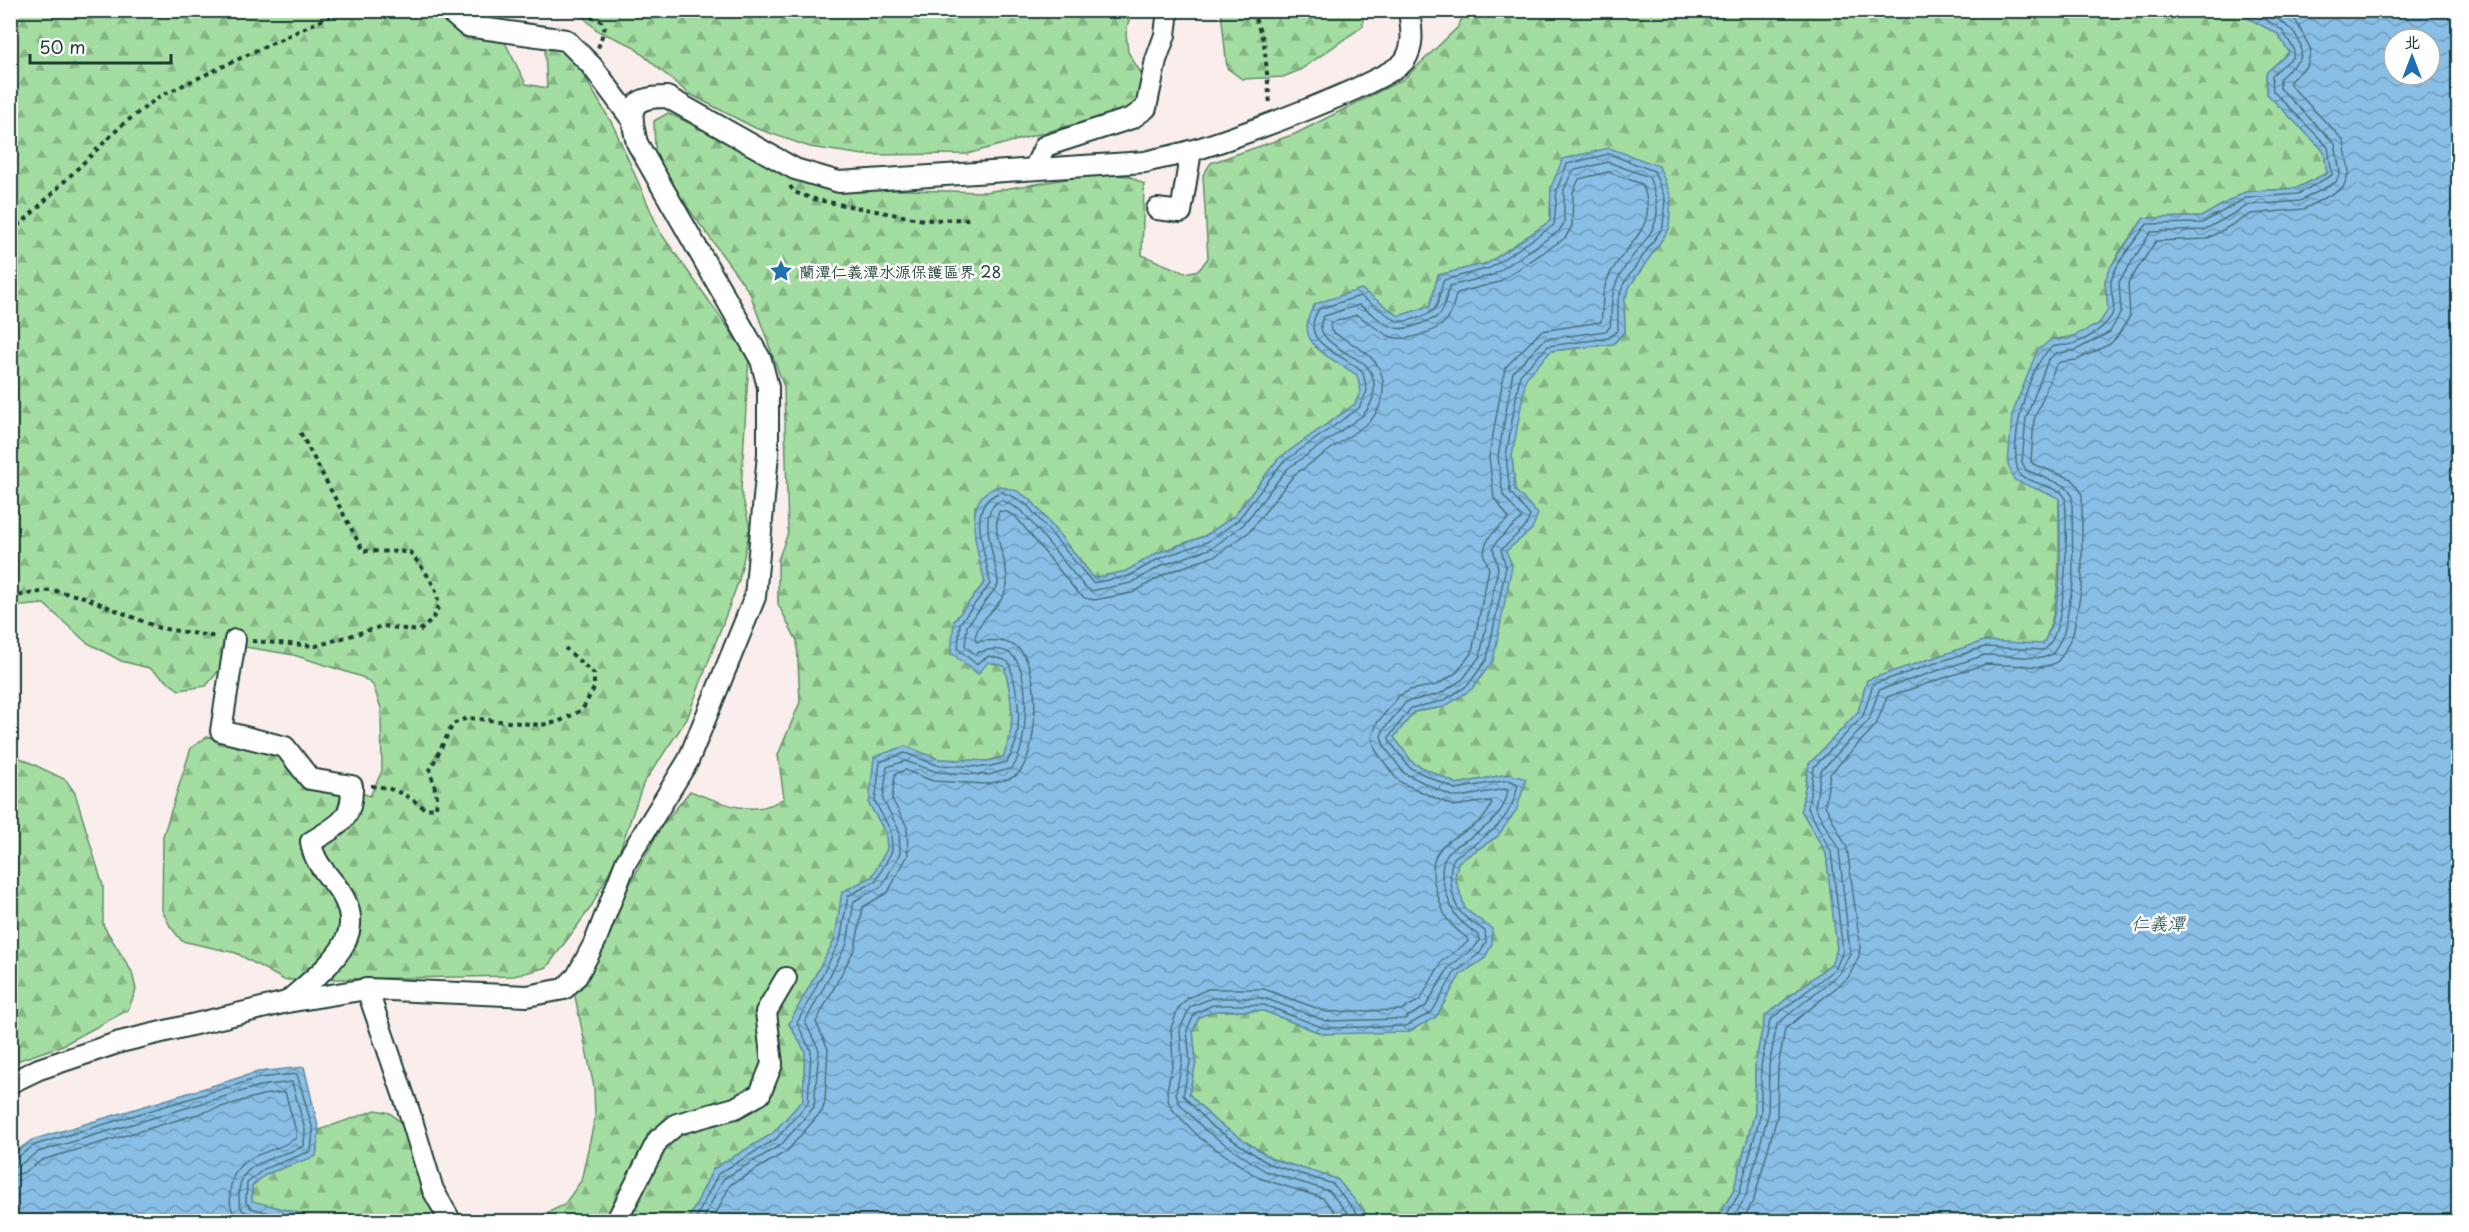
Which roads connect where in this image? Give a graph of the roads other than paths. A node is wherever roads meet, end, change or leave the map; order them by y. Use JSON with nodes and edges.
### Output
{"nodes":[{"id":1,"x":448,"y":10,"type":"edge"},
{"id":2,"x":1168,"y":10,"type":"edge"},
{"id":3,"x":1409,"y":10,"type":"edge"},
{"id":4,"x":630,"y":117,"type":"junction"},
{"id":5,"x":1191,"y":151,"type":"junction"},
{"id":6,"x":1034,"y":169,"type":"junction"},
{"id":7,"x":1157,"y":209,"type":"dead end"},
{"id":8,"x":235,"y":640,"type":"road end"},
{"id":9,"x":786,"y":978,"type":"dead end"},
{"id":10,"x":366,"y":989,"type":"junction"},
{"id":11,"x":287,"y":1002,"type":"junction"},
{"id":12,"x":10,"y":1083,"type":"edge"},
{"id":13,"x":451,"y":1221,"type":"edge"},
{"id":14,"x":616,"y":1221,"type":"edge"}],
"edges":[{"from":1,"to":4,"type":"street"},
{"from":2,"to":6,"type":"street"},
{"from":3,"to":5,"type":"street"},
{"from":4,"to":6,"type":"street"},
{"from":4,"to":10,"type":"street"},
{"from":5,"to":6,"type":"street"},
{"from":5,"to":7,"type":"street"},
{"from":8,"to":11,"type":"street"},
{"from":9,"to":14,"type":"street"},
{"from":10,"to":11,"type":"street"},
{"from":10,"to":13,"type":"street"},
{"from":11,"to":12,"type":"street"}]}
